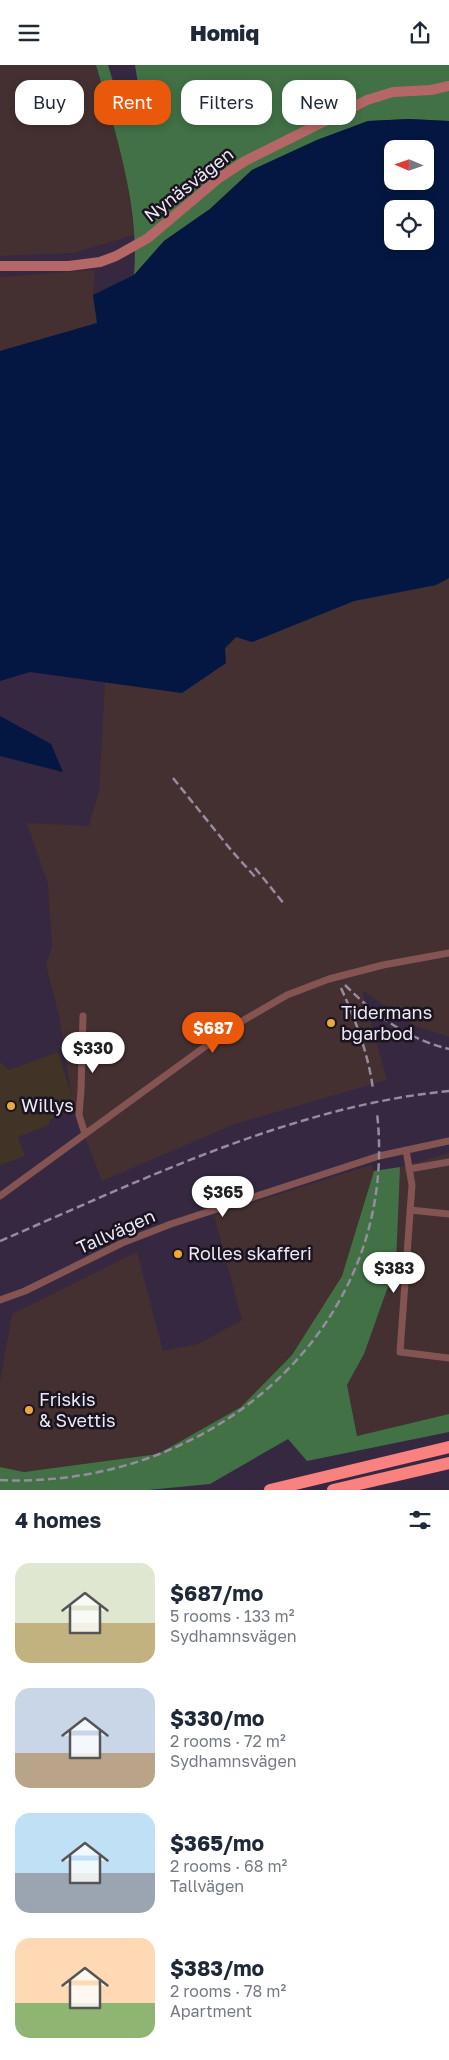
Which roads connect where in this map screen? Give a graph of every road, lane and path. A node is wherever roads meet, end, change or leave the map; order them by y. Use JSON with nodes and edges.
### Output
{"nodes":[{"id":1,"x":449,"y":86,"type":"edge"},
{"id":2,"x":0,"y":266,"type":"edge"},
{"id":3,"x":449,"y":953,"type":"edge"},
{"id":4,"x":83,"y":1016,"type":"dead end"},
{"id":5,"x":85,"y":1133,"type":"junction"},
{"id":6,"x":449,"y":1141,"type":"edge"},
{"id":7,"x":406,"y":1150,"type":"junction"},
{"id":8,"x":449,"y":1162,"type":"edge"},
{"id":9,"x":409,"y":1169,"type":"junction"},
{"id":10,"x":0,"y":1196,"type":"edge"},
{"id":11,"x":410,"y":1210,"type":"junction"},
{"id":12,"x":449,"y":1214,"type":"edge"},
{"id":13,"x":0,"y":1300,"type":"edge"},
{"id":14,"x":449,"y":1358,"type":"edge"},
{"id":15,"x":449,"y":1447,"type":"edge"},
{"id":16,"x":449,"y":1463,"type":"edge"},
{"id":17,"x":270,"y":1490,"type":"edge"},
{"id":18,"x":333,"y":1490,"type":"edge"}],
"edges":[{"from":1,"to":2,"type":"street","name":"Nynäsvägen"},
{"from":3,"to":5,"type":"street"},
{"from":4,"to":5,"type":"street"},
{"from":5,"to":10,"type":"street"},
{"from":6,"to":7,"type":"street","name":"Tallvägen"},
{"from":7,"to":9,"type":"street"},
{"from":7,"to":13,"type":"street","name":"Tallvägen"},
{"from":8,"to":9,"type":"street"},
{"from":9,"to":11,"type":"street"},
{"from":11,"to":12,"type":"street"},
{"from":11,"to":14,"type":"street"},
{"from":15,"to":17,"type":"highway"},
{"from":16,"to":18,"type":"highway"}]}
